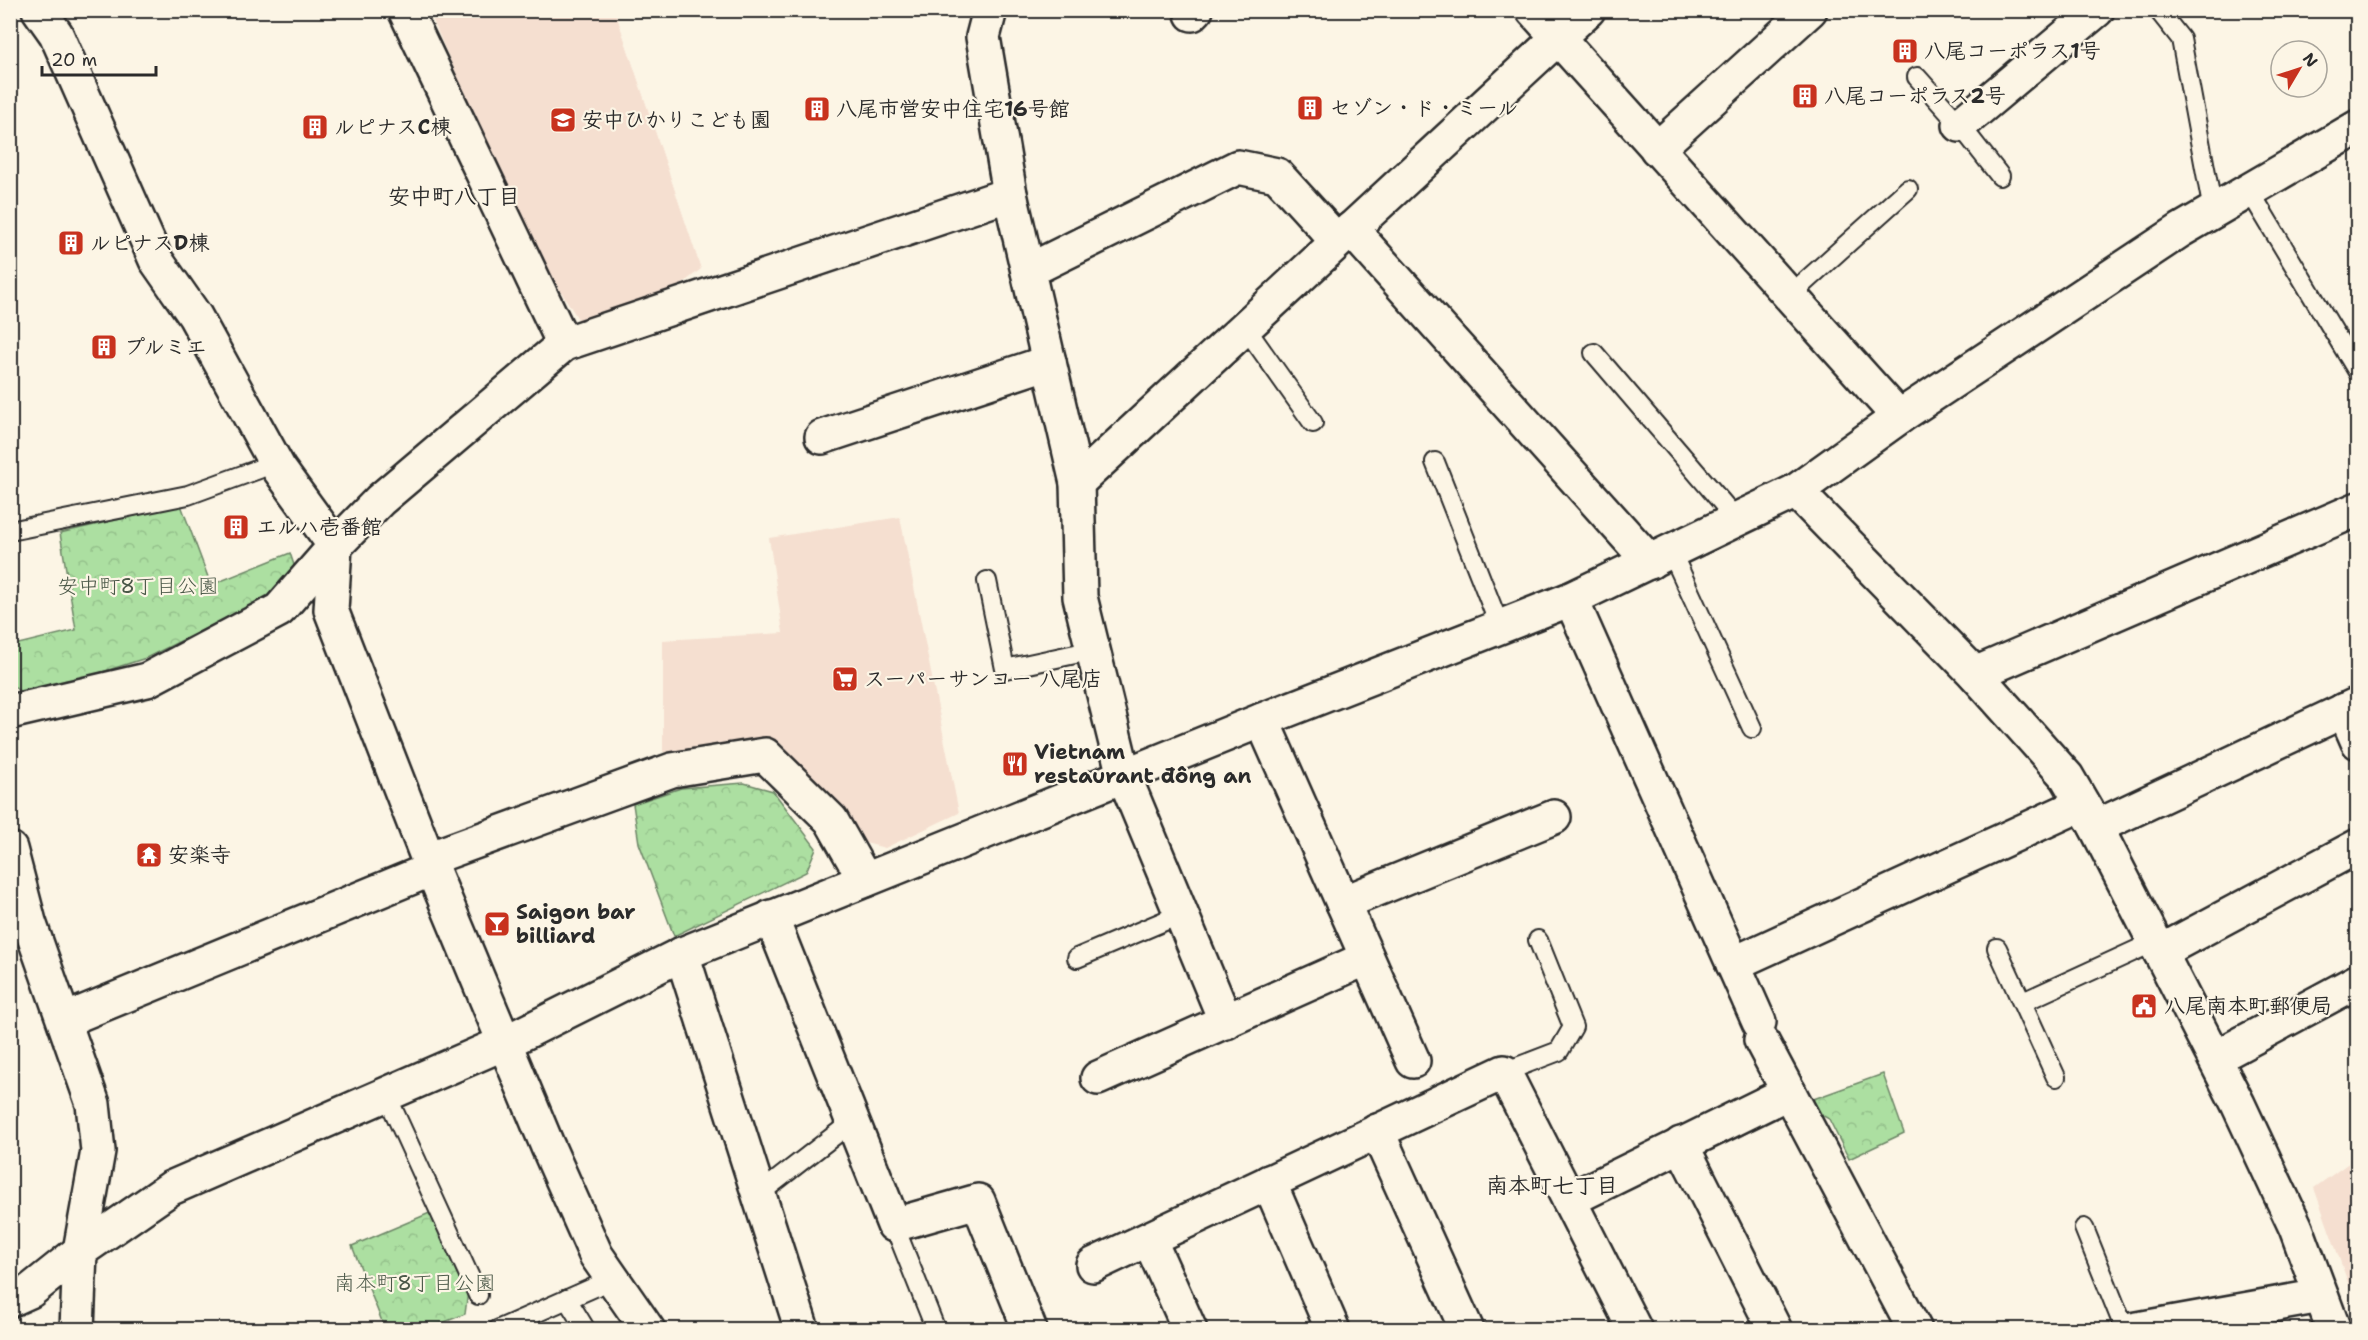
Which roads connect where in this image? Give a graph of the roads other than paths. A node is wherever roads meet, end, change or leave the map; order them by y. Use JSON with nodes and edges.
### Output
{"nodes":[{"id":1,"x":39,"y":10,"type":"edge"},
{"id":2,"x":405,"y":10,"type":"edge"},
{"id":3,"x":990,"y":10,"type":"edge"},
{"id":4,"x":1533,"y":10,"type":"edge"},
{"id":5,"x":1588,"y":10,"type":"edge"},
{"id":6,"x":1810,"y":10,"type":"edge"},
{"id":7,"x":2097,"y":10,"type":"edge"},
{"id":8,"x":2158,"y":10,"type":"edge"},
{"id":9,"x":1557,"y":38,"type":"junction"},
{"id":10,"x":1917,"y":77,"type":"dead end"},
{"id":11,"x":1960,"y":125,"type":"junction"},
{"id":12,"x":2358,"y":128,"type":"edge"},
{"id":13,"x":1657,"y":149,"type":"junction"},
{"id":14,"x":2000,"y":176,"type":"dead end"},
{"id":15,"x":1908,"y":189,"type":"dead end"},
{"id":16,"x":2249,"y":190,"type":"junction"},
{"id":17,"x":1010,"y":194,"type":"junction"},
{"id":18,"x":2213,"y":211,"type":"junction"},
{"id":19,"x":1344,"y":235,"type":"junction"},
{"id":20,"x":1028,"y":271,"type":"junction"},
{"id":21,"x":1789,"y":296,"type":"junction"},
{"id":22,"x":1245,"y":327,"type":"junction"},
{"id":23,"x":564,"y":344,"type":"junction"},
{"id":24,"x":1594,"y":353,"type":"dead end"},
{"id":25,"x":1049,"y":362,"type":"junction"},
{"id":26,"x":2358,"y":372,"type":"edge"},
{"id":27,"x":1899,"y":417,"type":"junction"},
{"id":28,"x":1313,"y":423,"type":"dead end"},
{"id":29,"x":822,"y":437,"type":"dead end"},
{"id":30,"x":274,"y":460,"type":"junction"},
{"id":31,"x":1435,"y":462,"type":"dead end"},
{"id":32,"x":1077,"y":483,"type":"junction"},
{"id":33,"x":1796,"y":491,"type":"junction"},
{"id":34,"x":2358,"y":509,"type":"edge"},
{"id":35,"x":1737,"y":520,"type":"junction"},
{"id":36,"x":10,"y":531,"type":"edge"},
{"id":37,"x":335,"y":546,"type":"junction"},
{"id":38,"x":1661,"y":556,"type":"junction"},
{"id":39,"x":987,"y":581,"type":"dead end"},
{"id":40,"x":1571,"y":599,"type":"junction"},
{"id":41,"x":1500,"y":627,"type":"junction"},
{"id":42,"x":1094,"y":650,"type":"junction"},
{"id":43,"x":1975,"y":674,"type":"junction"},
{"id":44,"x":2351,"y":707,"type":"edge"},
{"id":45,"x":10,"y":712,"type":"edge"},
{"id":46,"x":1262,"y":720,"type":"junction"},
{"id":47,"x":1752,"y":728,"type":"dead end"},
{"id":48,"x":2358,"y":742,"type":"edge"},
{"id":49,"x":1124,"y":776,"type":"junction"},
{"id":50,"x":2089,"y":816,"type":"junction"},
{"id":51,"x":1554,"y":818,"type":"dead end"},
{"id":52,"x":2358,"y":846,"type":"edge"},
{"id":53,"x":10,"y":849,"type":"edge"},
{"id":54,"x":430,"y":864,"type":"junction"},
{"id":55,"x":865,"y":880,"type":"junction"},
{"id":56,"x":1343,"y":903,"type":"junction"},
{"id":57,"x":1181,"y":914,"type":"junction"},
{"id":58,"x":771,"y":917,"type":"junction"},
{"id":59,"x":20,"y":925,"type":"edge"},
{"id":60,"x":1538,"y":940,"type":"dead end"},
{"id":61,"x":2157,"y":947,"type":"junction"},
{"id":62,"x":1997,"y":948,"type":"dead end"},
{"id":63,"x":682,"y":954,"type":"junction"},
{"id":64,"x":1077,"y":958,"type":"dead end"},
{"id":65,"x":1367,"y":958,"type":"junction"},
{"id":66,"x":1733,"y":964,"type":"junction"},
{"id":67,"x":2358,"y":981,"type":"edge"},
{"id":68,"x":2023,"y":1002,"type":"junction"},
{"id":69,"x":64,"y":1020,"type":"junction"},
{"id":70,"x":1226,"y":1022,"type":"junction"},
{"id":71,"x":504,"y":1043,"type":"junction"},
{"id":72,"x":2215,"y":1058,"type":"junction"},
{"id":73,"x":1413,"y":1061,"type":"dead end"},
{"id":74,"x":1504,"y":1072,"type":"junction"},
{"id":75,"x":2055,"y":1077,"type":"dead end"},
{"id":76,"x":1098,"y":1078,"type":"dead end"},
{"id":77,"x":1789,"y":1092,"type":"junction"},
{"id":78,"x":386,"y":1094,"type":"junction"},
{"id":79,"x":853,"y":1120,"type":"junction"},
{"id":80,"x":1377,"y":1131,"type":"junction"},
{"id":81,"x":1681,"y":1144,"type":"junction"},
{"id":82,"x":1269,"y":1182,"type":"junction"},
{"id":83,"x":759,"y":1194,"type":"junction"},
{"id":84,"x":1569,"y":1200,"type":"junction"},
{"id":85,"x":894,"y":1225,"type":"junction"},
{"id":86,"x":2084,"y":1228,"type":"dead end"},
{"id":87,"x":1149,"y":1239,"type":"junction"},
{"id":88,"x":80,"y":1251,"type":"junction"},
{"id":89,"x":1093,"y":1265,"type":"dead end"},
{"id":90,"x":614,"y":1279,"type":"junction"},
{"id":91,"x":478,"y":1295,"type":"dead end"},
{"id":92,"x":2321,"y":1296,"type":"junction"},
{"id":93,"x":567,"y":1299,"type":"junction"},
{"id":94,"x":10,"y":1300,"type":"edge"},
{"id":95,"x":77,"y":1329,"type":"edge"},
{"id":96,"x":497,"y":1329,"type":"edge"},
{"id":97,"x":586,"y":1329,"type":"edge"},
{"id":98,"x":648,"y":1329,"type":"edge"},
{"id":99,"x":802,"y":1329,"type":"edge"},
{"id":100,"x":936,"y":1329,"type":"edge"},
{"id":101,"x":1030,"y":1329,"type":"edge"},
{"id":102,"x":1190,"y":1329,"type":"edge"},
{"id":103,"x":1333,"y":1329,"type":"edge"},
{"id":104,"x":1466,"y":1329,"type":"edge"},
{"id":105,"x":1635,"y":1329,"type":"edge"},
{"id":106,"x":1775,"y":1329,"type":"edge"},
{"id":107,"x":1915,"y":1329,"type":"edge"},
{"id":108,"x":2125,"y":1329,"type":"edge"},
{"id":109,"x":2132,"y":1329,"type":"edge"},
{"id":110,"x":2334,"y":1329,"type":"edge"}],
"edges":[{"from":1,"to":30,"type":"street"},
{"from":2,"to":23,"type":"street"},
{"from":3,"to":17,"type":"street"},
{"from":4,"to":9,"type":"street"},
{"from":5,"to":9,"type":"street"},
{"from":6,"to":13,"type":"street"},
{"from":7,"to":11,"type":"street"},
{"from":8,"to":18,"type":"lane"},
{"from":9,"to":13,"type":"street"},
{"from":9,"to":19,"type":"street"},
{"from":10,"to":11,"type":"lane"},
{"from":11,"to":14,"type":"lane"},
{"from":12,"to":16,"type":"street"},
{"from":13,"to":21,"type":"street"},
{"from":15,"to":21,"type":"lane"},
{"from":16,"to":18,"type":"street"},
{"from":16,"to":26,"type":"lane"},
{"from":17,"to":20,"type":"street"},
{"from":17,"to":23,"type":"street"},
{"from":18,"to":27,"type":"street"},
{"from":19,"to":20,"type":"street"},
{"from":19,"to":22,"type":"street"},
{"from":19,"to":38,"type":"street"},
{"from":20,"to":25,"type":"street"},
{"from":21,"to":27,"type":"street"},
{"from":22,"to":28,"type":"lane"},
{"from":22,"to":32,"type":"street"},
{"from":23,"to":37,"type":"street"},
{"from":24,"to":35,"type":"lane"},
{"from":25,"to":29,"type":"street"},
{"from":25,"to":32,"type":"street"},
{"from":27,"to":33,"type":"street"},
{"from":30,"to":36,"type":"lane"},
{"from":30,"to":37,"type":"street"},
{"from":31,"to":41,"type":"lane"},
{"from":32,"to":42,"type":"street"},
{"from":33,"to":35,"type":"street"},
{"from":33,"to":43,"type":"street"},
{"from":34,"to":43,"type":"street"},
{"from":35,"to":38,"type":"street"},
{"from":37,"to":45,"type":"street"},
{"from":37,"to":54,"type":"street"},
{"from":38,"to":40,"type":"street"},
{"from":38,"to":47,"type":"lane"},
{"from":39,"to":42,"type":"lane"},
{"from":40,"to":41,"type":"street"},
{"from":40,"to":66,"type":"street"},
{"from":41,"to":46,"type":"street"},
{"from":42,"to":49,"type":"street"},
{"from":43,"to":50,"type":"street"},
{"from":44,"to":48,"type":"street"},
{"from":44,"to":50,"type":"street"},
{"from":46,"to":49,"type":"street"},
{"from":46,"to":56,"type":"street"},
{"from":49,"to":55,"type":"street"},
{"from":49,"to":57,"type":"street"},
{"from":50,"to":61,"type":"street"},
{"from":50,"to":66,"type":"street"},
{"from":51,"to":56,"type":"street"},
{"from":52,"to":61,"type":"street"},
{"from":53,"to":59,"type":"street"},
{"from":54,"to":55,"type":"street"},
{"from":54,"to":69,"type":"street"},
{"from":54,"to":71,"type":"street"},
{"from":55,"to":58,"type":"street"},
{"from":56,"to":65,"type":"street"},
{"from":57,"to":64,"type":"lane"},
{"from":57,"to":70,"type":"street"},
{"from":58,"to":63,"type":"street"},
{"from":58,"to":79,"type":"street"},
{"from":59,"to":69,"type":"street"},
{"from":60,"to":74,"type":"lane"},
{"from":61,"to":68,"type":"lane"},
{"from":61,"to":72,"type":"street"},
{"from":62,"to":68,"type":"lane"},
{"from":63,"to":71,"type":"street"},
{"from":63,"to":83,"type":"street"},
{"from":65,"to":70,"type":"street"},
{"from":65,"to":73,"type":"street"},
{"from":66,"to":77,"type":"street"},
{"from":67,"to":72,"type":"street"},
{"from":68,"to":75,"type":"lane"},
{"from":69,"to":88,"type":"street"},
{"from":70,"to":76,"type":"street"},
{"from":71,"to":78,"type":"street"},
{"from":71,"to":90,"type":"street"},
{"from":72,"to":92,"type":"street"},
{"from":74,"to":80,"type":"street"},
{"from":74,"to":84,"type":"street"},
{"from":77,"to":81,"type":"street"},
{"from":77,"to":107,"type":"street"},
{"from":78,"to":88,"type":"street"},
{"from":78,"to":91,"type":"lane"},
{"from":79,"to":83,"type":"lane"},
{"from":79,"to":85,"type":"street"},
{"from":80,"to":82,"type":"street"},
{"from":80,"to":104,"type":"street"},
{"from":81,"to":84,"type":"street"},
{"from":81,"to":106,"type":"street"},
{"from":82,"to":87,"type":"street"},
{"from":82,"to":103,"type":"street"},
{"from":83,"to":99,"type":"street"},
{"from":84,"to":105,"type":"street"},
{"from":85,"to":100,"type":"lane"},
{"from":85,"to":101,"type":"street"},
{"from":86,"to":108,"type":"lane"},
{"from":87,"to":89,"type":"street"},
{"from":87,"to":102,"type":"street"},
{"from":88,"to":94,"type":"street"},
{"from":88,"to":95,"type":"street"},
{"from":90,"to":93,"type":"lane"},
{"from":90,"to":98,"type":"street"},
{"from":92,"to":109,"type":"street"},
{"from":92,"to":110,"type":"street"},
{"from":93,"to":96,"type":"lane"},
{"from":93,"to":97,"type":"lane"}]}
